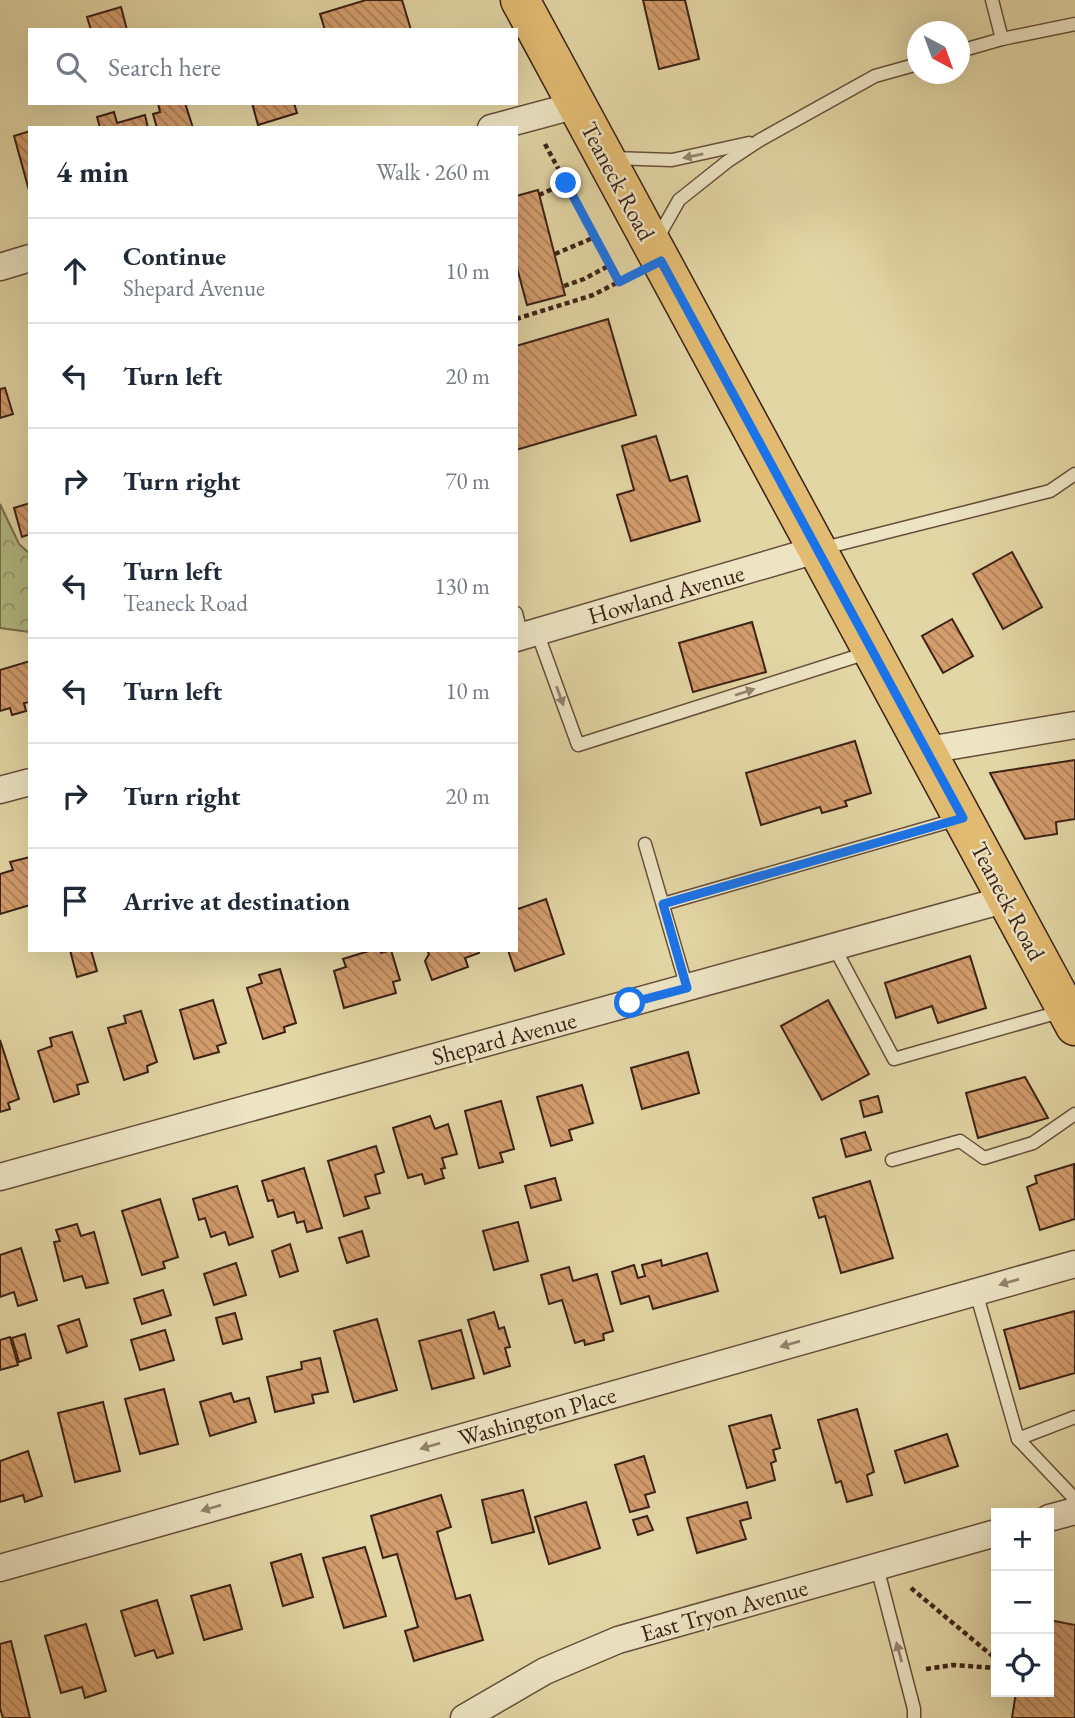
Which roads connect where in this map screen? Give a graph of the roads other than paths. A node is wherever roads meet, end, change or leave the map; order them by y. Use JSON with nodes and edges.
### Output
{"nodes":[{"id":1,"x":520,"y":0,"type":"edge"},
{"id":2,"x":992,"y":0,"type":"edge"},
{"id":3,"x":1075,"y":24,"type":"edge"},
{"id":4,"x":1002,"y":39,"type":"junction"},
{"id":5,"x":970,"y":48,"type":"edge"},
{"id":6,"x":907,"y":67,"type":"edge"},
{"id":7,"x":577,"y":105,"type":"junction"},
{"id":8,"x":498,"y":126,"type":"edge"},
{"id":9,"x":760,"y":140,"type":"junction"},
{"id":10,"x":605,"y":157,"type":"junction"},
{"id":11,"x":657,"y":253,"type":"junction"},
{"id":12,"x":28,"y":259,"type":"edge"},
{"id":13,"x":0,"y":267,"type":"edge"},
{"id":14,"x":1075,"y":474,"type":"edge"},
{"id":15,"x":816,"y":550,"type":"junction"},
{"id":16,"x":523,"y":630,"type":"edge"},
{"id":17,"x":872,"y":651,"type":"junction"},
{"id":18,"x":1075,"y":725,"type":"edge"},
{"id":19,"x":928,"y":750,"type":"junction"},
{"id":20,"x":28,"y":783,"type":"edge"},
{"id":21,"x":0,"y":790,"type":"edge"},
{"id":22,"x":963,"y":818,"type":"junction"},
{"id":23,"x":645,"y":844,"type":"dead end"},
{"id":24,"x":1007,"y":899,"type":"junction"},
{"id":25,"x":663,"y":904,"type":"junction"},
{"id":26,"x":834,"y":947,"type":"junction"},
{"id":27,"x":687,"y":988,"type":"junction"},
{"id":28,"x":1071,"y":1018,"type":"edge"},
{"id":29,"x":1075,"y":1114,"type":"edge"},
{"id":30,"x":892,"y":1160,"type":"dead end"},
{"id":31,"x":0,"y":1177,"type":"edge"},
{"id":32,"x":1075,"y":1264,"type":"edge"},
{"id":33,"x":976,"y":1292,"type":"junction"},
{"id":34,"x":1075,"y":1417,"type":"edge"},
{"id":35,"x":1018,"y":1439,"type":"junction"},
{"id":36,"x":1075,"y":1499,"type":"edge"},
{"id":37,"x":1075,"y":1511,"type":"edge"},
{"id":38,"x":1054,"y":1517,"type":"edge"},
{"id":39,"x":991,"y":1534,"type":"edge"},
{"id":40,"x":881,"y":1566,"type":"junction"},
{"id":41,"x":0,"y":1568,"type":"edge"},
{"id":42,"x":464,"y":1718,"type":"edge"},
{"id":43,"x":914,"y":1718,"type":"edge"}],
"edges":[{"from":1,"to":7,"type":"main road","name":"Teaneck Road"},
{"from":2,"to":4,"type":"lane"},
{"from":3,"to":4,"type":"lane"},
{"from":4,"to":5,"type":"lane"},
{"from":6,"to":9,"type":"lane"},
{"from":7,"to":8,"type":"street"},
{"from":7,"to":10,"type":"main road","name":"Teaneck Road"},
{"from":9,"to":10,"type":"lane","one_way":true},
{"from":9,"to":11,"type":"lane"},
{"from":10,"to":11,"type":"main road","name":"Teaneck Road"},
{"from":11,"to":15,"type":"main road","name":"Teaneck Road"},
{"from":12,"to":13,"type":"street"},
{"from":14,"to":15,"type":"lane"},
{"from":15,"to":16,"type":"street","name":"Howland Avenue"},
{"from":15,"to":17,"type":"main road","name":"Teaneck Road"},
{"from":16,"to":17,"type":"lane","one_way":true},
{"from":17,"to":19,"type":"main road","name":"Teaneck Road"},
{"from":18,"to":19,"type":"street"},
{"from":19,"to":22,"type":"main road","name":"Teaneck Road"},
{"from":20,"to":21,"type":"street"},
{"from":22,"to":24,"type":"main road","name":"Teaneck Road"},
{"from":22,"to":25,"type":"lane"},
{"from":23,"to":25,"type":"lane"},
{"from":24,"to":26,"type":"street","name":"Shepard Avenue"},
{"from":24,"to":28,"type":"main road","name":"Teaneck Road"},
{"from":25,"to":27,"type":"lane"},
{"from":26,"to":27,"type":"street","name":"Shepard Avenue"},
{"from":26,"to":28,"type":"lane"},
{"from":27,"to":31,"type":"street","name":"Shepard Avenue"},
{"from":29,"to":30,"type":"lane"},
{"from":32,"to":33,"type":"street","name":"Washington Place","one_way":true},
{"from":33,"to":35,"type":"lane"},
{"from":33,"to":41,"type":"street","name":"Washington Place","one_way":true},
{"from":34,"to":35,"type":"lane"},
{"from":35,"to":36,"type":"lane"},
{"from":37,"to":38,"type":"street"},
{"from":39,"to":40,"type":"street","name":"East Tryon Avenue"},
{"from":40,"to":42,"type":"street","name":"East Tryon Avenue"},
{"from":43,"to":40,"type":"lane","one_way":true}]}
